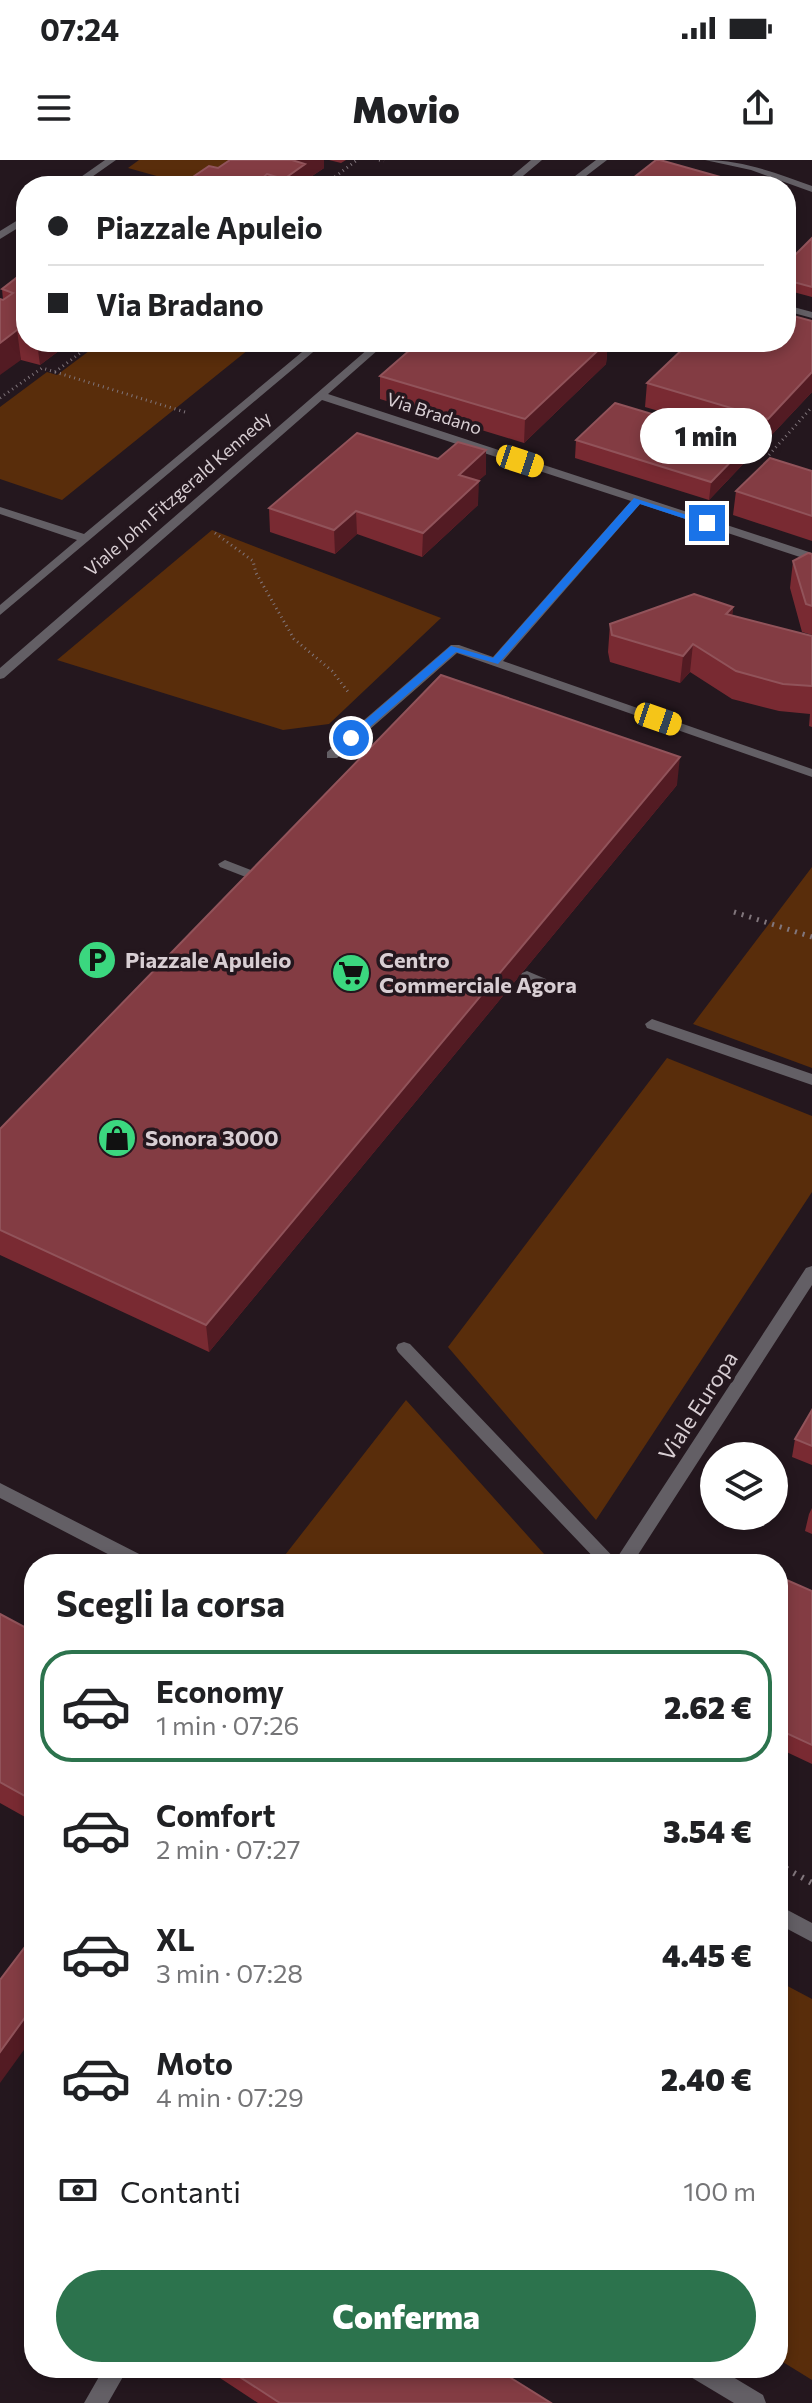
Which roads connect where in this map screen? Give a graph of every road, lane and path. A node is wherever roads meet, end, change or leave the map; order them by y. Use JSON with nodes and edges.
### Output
{"nodes":[{"id":1,"x":111,"y":160,"type":"edge"},
{"id":2,"x":357,"y":160,"type":"edge"},
{"id":3,"x":537,"y":160,"type":"edge"},
{"id":4,"x":602,"y":160,"type":"edge"},
{"id":5,"x":710,"y":160,"type":"edge"},
{"id":6,"x":741,"y":160,"type":"edge"},
{"id":7,"x":753,"y":168,"type":"junction"},
{"id":8,"x":88,"y":176,"type":"edge"},
{"id":9,"x":336,"y":176,"type":"edge"},
{"id":10,"x":517,"y":176,"type":"edge"},
{"id":11,"x":580,"y":176,"type":"edge"},
{"id":12,"x":775,"y":176,"type":"edge"},
{"id":13,"x":82,"y":352,"type":"edge"},
{"id":14,"x":308,"y":352,"type":"edge"},
{"id":15,"x":370,"y":352,"type":"edge"},
{"id":16,"x":55,"y":372,"type":"junction"},
{"id":17,"x":319,"y":395,"type":"junction"},
{"id":18,"x":0,"y":398,"type":"edge"},
{"id":19,"x":812,"y":407,"type":"edge"},
{"id":20,"x":197,"y":416,"type":"dead end"},
{"id":21,"x":769,"y":455,"type":"edge"},
{"id":22,"x":638,"y":500,"type":"junction"},
{"id":23,"x":0,"y":510,"type":"edge"},
{"id":24,"x":210,"y":531,"type":"dead end"},
{"id":25,"x":86,"y":539,"type":"junction"},
{"id":26,"x":812,"y":557,"type":"edge"},
{"id":27,"x":0,"y":611,"type":"edge"},
{"id":28,"x":495,"y":662,"type":"junction"},
{"id":29,"x":0,"y":675,"type":"edge"},
{"id":30,"x":370,"y":722,"type":"junction"},
{"id":31,"x":332,"y":755,"type":"dead end"},
{"id":32,"x":812,"y":773,"type":"edge"},
{"id":33,"x":225,"y":864,"type":"dead end"},
{"id":34,"x":264,"y":880,"type":"edge"},
{"id":35,"x":734,"y":912,"type":"dead end"},
{"id":36,"x":812,"y":937,"type":"edge"},
{"id":37,"x":527,"y":976,"type":"edge"},
{"id":38,"x":555,"y":988,"type":"dead end"},
{"id":39,"x":652,"y":1024,"type":"dead end"},
{"id":40,"x":812,"y":1080,"type":"edge"},
{"id":41,"x":812,"y":1272,"type":"edge"},
{"id":42,"x":404,"y":1348,"type":"dead end"},
{"id":43,"x":0,"y":1490,"type":"edge"},
{"id":44,"x":124,"y":1554,"type":"edge"},
{"id":45,"x":601,"y":1554,"type":"edge"},
{"id":46,"x":629,"y":1554,"type":"edge"},
{"id":47,"x":788,"y":1870,"type":"edge"},
{"id":48,"x":812,"y":1883,"type":"edge"},
{"id":49,"x":788,"y":1920,"type":"edge"},
{"id":50,"x":812,"y":1933,"type":"edge"},
{"id":51,"x":111,"y":2378,"type":"edge"},
{"id":52,"x":714,"y":2378,"type":"edge"},
{"id":53,"x":95,"y":2403,"type":"edge"},
{"id":54,"x":755,"y":2403,"type":"edge"}],
"edges":[{"from":1,"to":8,"type":"street"},
{"from":2,"to":9,"type":"path"},
{"from":3,"to":10,"type":"street"},
{"from":4,"to":11,"type":"street"},
{"from":5,"to":7,"type":"street"},
{"from":6,"to":7,"type":"street"},
{"from":7,"to":12,"type":"street"},
{"from":13,"to":16,"type":"path"},
{"from":14,"to":25,"type":"street","name":"Viale John Fitzgerald Kennedy"},
{"from":15,"to":17,"type":"street","name":"Viale John Fitzgerald Kennedy"},
{"from":16,"to":18,"type":"path"},
{"from":16,"to":20,"type":"path"},
{"from":17,"to":22,"type":"street","name":"Via Bradano"},
{"from":17,"to":29,"type":"street","name":"Viale John Fitzgerald Kennedy"},
{"from":19,"to":21,"type":"path"},
{"from":22,"to":26,"type":"street","name":"Via Bradano"},
{"from":22,"to":28,"type":"street"},
{"from":23,"to":25,"type":"street"},
{"from":24,"to":30,"type":"path"},
{"from":25,"to":27,"type":"street","name":"Viale John Fitzgerald Kennedy"},
{"from":28,"to":30,"type":"street"},
{"from":28,"to":32,"type":"street"},
{"from":30,"to":31,"type":"street"},
{"from":33,"to":34,"type":"street"},
{"from":35,"to":36,"type":"path"},
{"from":37,"to":38,"type":"street"},
{"from":39,"to":40,"type":"street"},
{"from":41,"to":46,"type":"street","name":"Viale Europa"},
{"from":42,"to":45,"type":"street"},
{"from":43,"to":44,"type":"street"},
{"from":47,"to":48,"type":"path"},
{"from":49,"to":50,"type":"street"},
{"from":51,"to":53,"type":"street"},
{"from":52,"to":54,"type":"street"}]}
